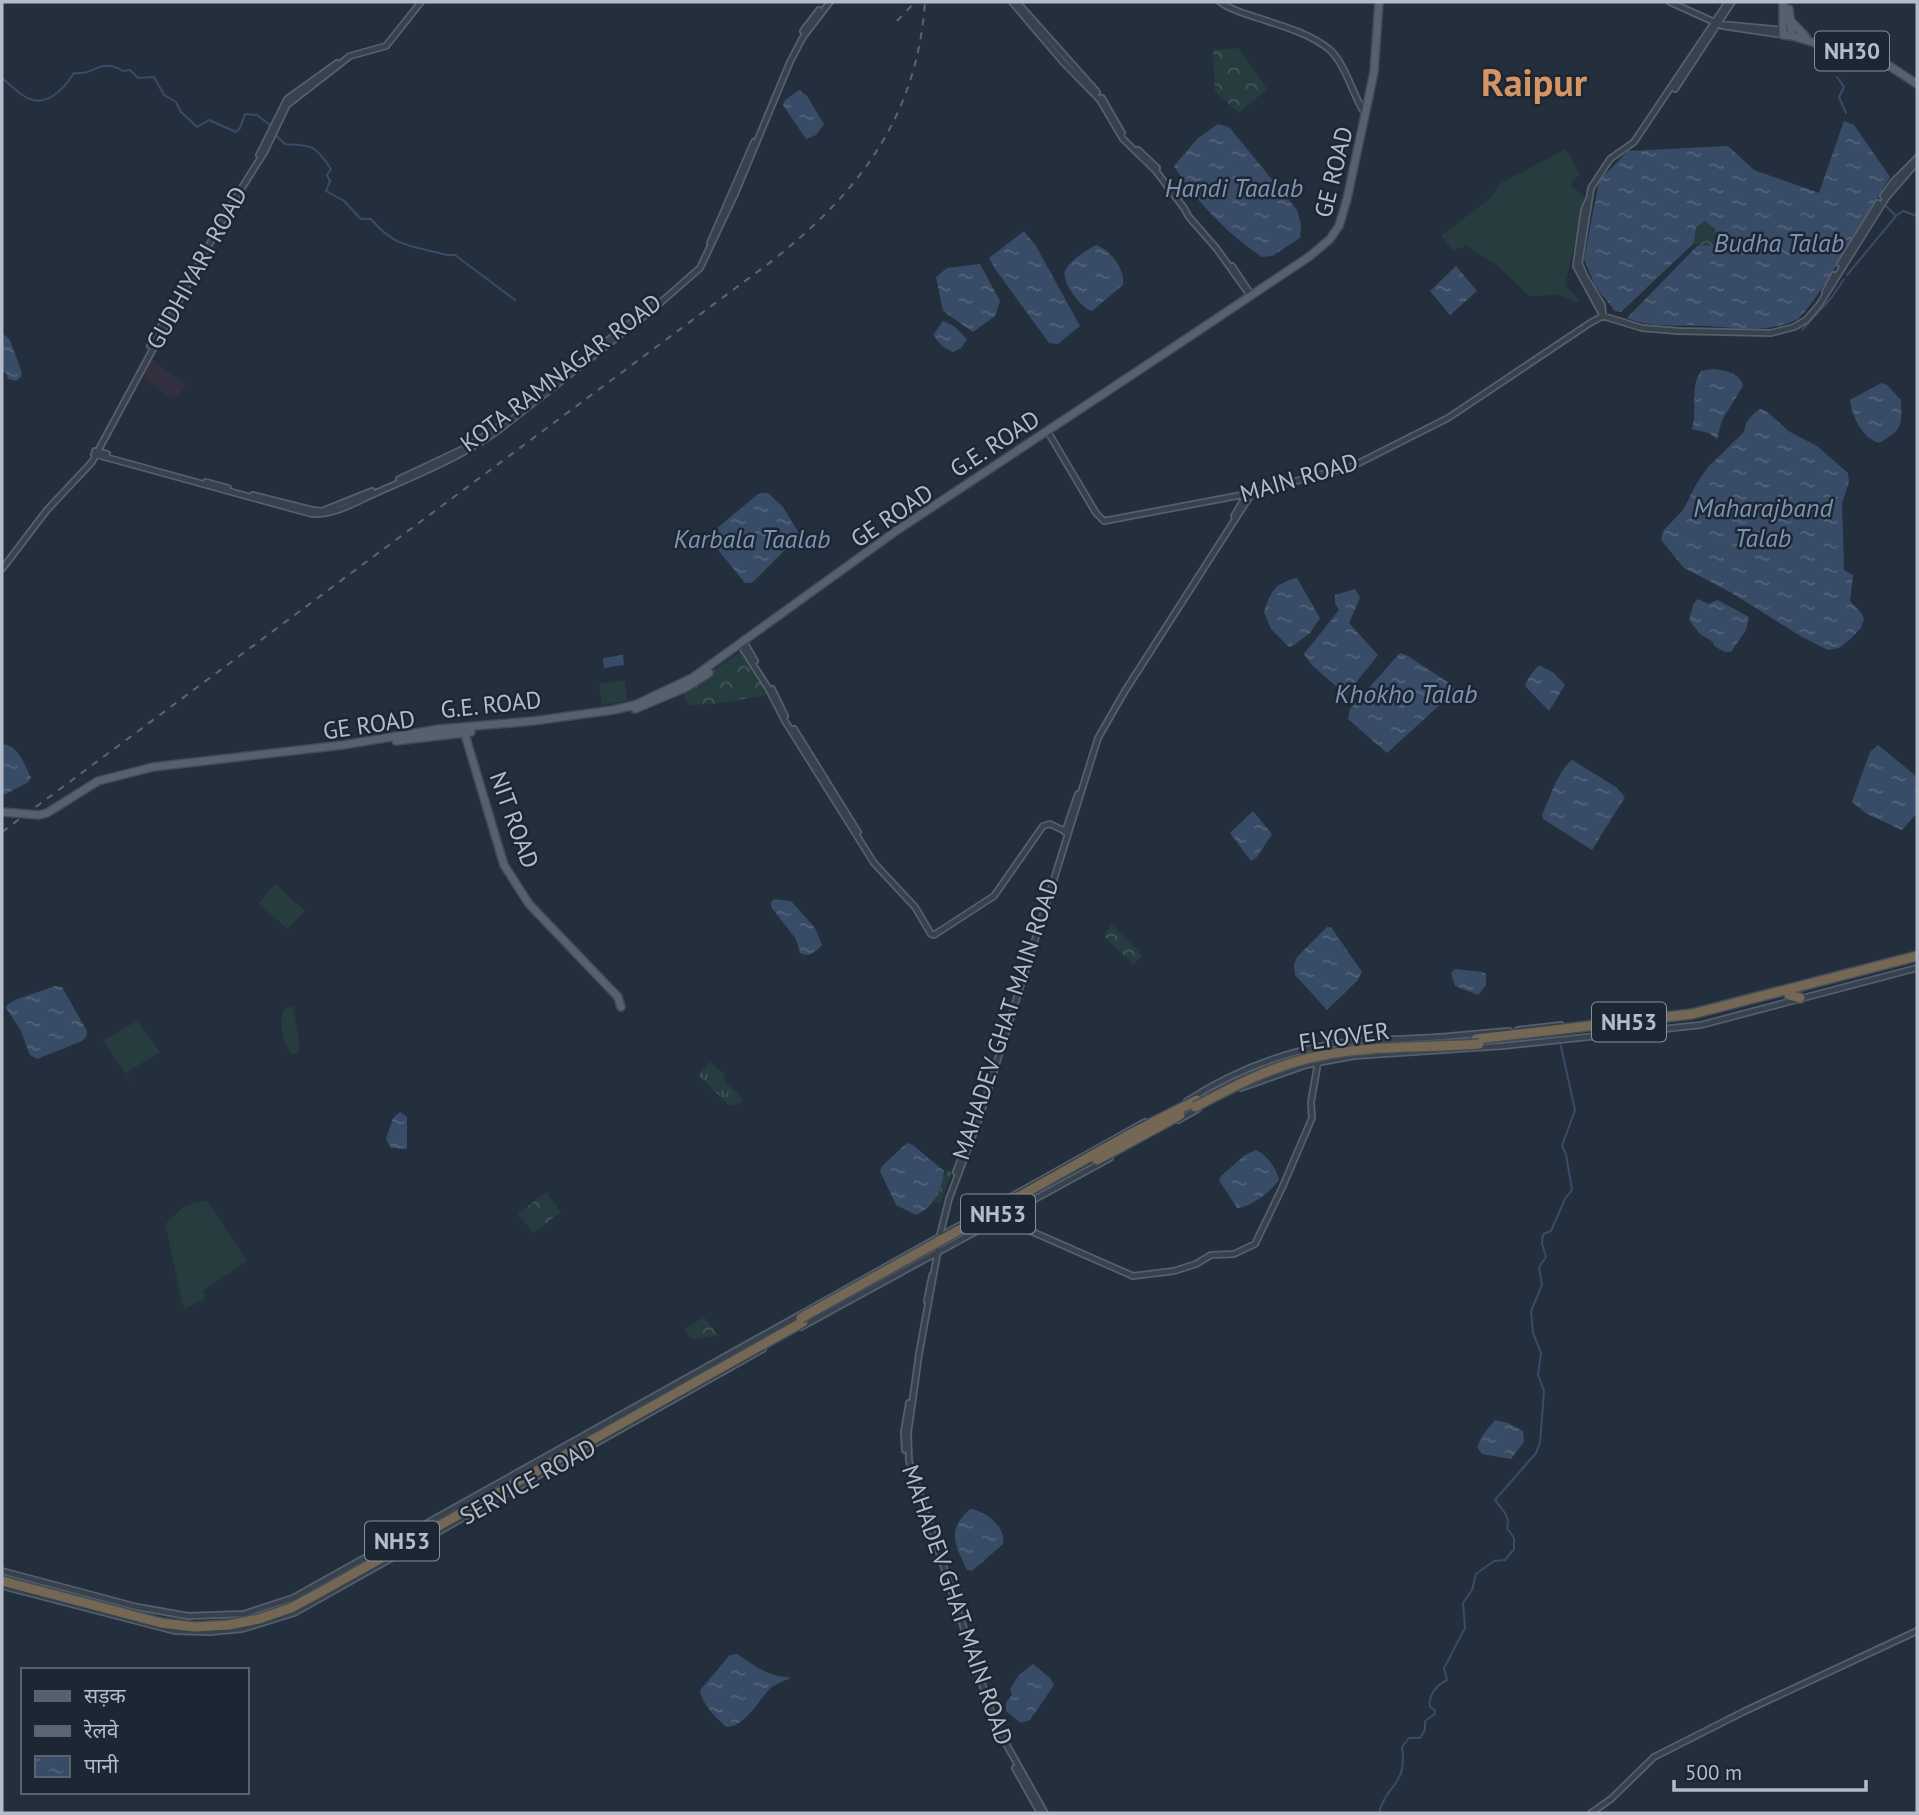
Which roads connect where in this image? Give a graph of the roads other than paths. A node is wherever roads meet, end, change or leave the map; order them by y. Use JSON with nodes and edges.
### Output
{"nodes":[{"id":1,"x":419,"y":2,"type":"edge"},
{"id":2,"x":828,"y":2,"type":"edge"},
{"id":3,"x":1015,"y":2,"type":"edge"},
{"id":4,"x":1220,"y":2,"type":"edge"},
{"id":5,"x":1380,"y":2,"type":"edge"},
{"id":6,"x":1670,"y":2,"type":"edge"},
{"id":7,"x":1730,"y":2,"type":"edge"},
{"id":8,"x":1786,"y":2,"type":"edge"},
{"id":9,"x":1790,"y":19,"type":"junction"},
{"id":10,"x":1717,"y":23,"type":"junction"},
{"id":11,"x":1787,"y":33,"type":"junction"},
{"id":12,"x":1806,"y":37,"type":"junction"},
{"id":13,"x":1917,"y":79,"type":"edge"},
{"id":14,"x":1917,"y":84,"type":"edge"},
{"id":15,"x":1366,"y":115,"type":"junction"},
{"id":16,"x":1917,"y":160,"type":"edge"},
{"id":17,"x":1251,"y":296,"type":"junction"},
{"id":18,"x":1603,"y":316,"type":"junction"},
{"id":19,"x":1048,"y":434,"type":"junction"},
{"id":20,"x":96,"y":453,"type":"junction"},
{"id":21,"x":1249,"y":493,"type":"junction"},
{"id":22,"x":2,"y":566,"type":"edge"},
{"id":23,"x":743,"y":645,"type":"junction"},
{"id":24,"x":465,"y":730,"type":"junction"},
{"id":25,"x":442,"y":732,"type":"joint"},
{"id":26,"x":2,"y":812,"type":"edge"},
{"id":27,"x":1067,"y":831,"type":"junction"},
{"id":28,"x":1917,"y":954,"type":"edge"},
{"id":29,"x":1917,"y":961,"type":"edge"},
{"id":30,"x":1917,"y":968,"type":"edge"},
{"id":31,"x":1822,"y":984,"type":"junction"},
{"id":32,"x":1784,"y":992,"type":"junction"},
{"id":33,"x":1800,"y":998,"type":"junction"},
{"id":34,"x":621,"y":1006,"type":"dead end"},
{"id":35,"x":1484,"y":1041,"type":"junction"},
{"id":36,"x":1324,"y":1045,"type":"junction"},
{"id":37,"x":1318,"y":1062,"type":"junction"},
{"id":38,"x":1193,"y":1104,"type":"junction"},
{"id":39,"x":1172,"y":1121,"type":"junction"},
{"id":40,"x":1083,"y":1164,"type":"junction"},
{"id":41,"x":1001,"y":1218,"type":"junction"},
{"id":42,"x":939,"y":1236,"type":"junction"},
{"id":43,"x":936,"y":1253,"type":"junction"},
{"id":44,"x":802,"y":1320,"type":"junction"},
{"id":45,"x":770,"y":1332,"type":"junction"},
{"id":46,"x":766,"y":1345,"type":"junction"},
{"id":47,"x":2,"y":1576,"type":"edge"},
{"id":48,"x":2,"y":1587,"type":"edge"},
{"id":49,"x":290,"y":1603,"type":"junction"},
{"id":50,"x":1917,"y":1631,"type":"edge"},
{"id":51,"x":1042,"y":1813,"type":"edge"},
{"id":52,"x":1591,"y":1813,"type":"edge"}],
"edges":[{"from":1,"to":20,"type":"street","name":"GUDHIYARI ROAD"},
{"from":2,"to":20,"type":"street"},
{"from":3,"to":17,"type":"street"},
{"from":4,"to":15,"type":"street"},
{"from":5,"to":15,"type":"main road","name":"GE ROAD"},
{"from":6,"to":10,"type":"street"},
{"from":7,"to":10,"type":"street"},
{"from":8,"to":9,"type":"main road","number":"NH30"},
{"from":8,"to":11,"type":"main road","number":"NH30"},
{"from":9,"to":11,"type":"main road","number":"NH30"},
{"from":9,"to":12,"type":"main road"},
{"from":10,"to":11,"type":"street"},
{"from":10,"to":18,"type":"street"},
{"from":11,"to":12,"type":"main road","number":"NH30"},
{"from":11,"to":14,"type":"main road","number":"NH30"},
{"from":12,"to":13,"type":"main road","number":"NH30"},
{"from":15,"to":17,"type":"main road","name":"GE ROAD"},
{"from":16,"to":18,"type":"street"},
{"from":17,"to":19,"type":"main road","name":"GE ROAD"},
{"from":18,"to":21,"type":"street","name":"MAIN ROAD"},
{"from":19,"to":21,"type":"street","name":"MAIN ROAD"},
{"from":19,"to":23,"type":"main road","name":"GE ROAD"},
{"from":20,"to":22,"type":"street","name":"GUDHIYARI ROAD"},
{"from":21,"to":27,"type":"street","name":"MAHADEV GHAT MAIN ROAD"},
{"from":23,"to":24,"type":"main road","name":"G.E. ROAD"},
{"from":23,"to":27,"type":"street"},
{"from":24,"to":25,"type":"main road","name":"GE ROAD"},
{"from":24,"to":34,"type":"main road","name":"NIT ROAD"},
{"from":25,"to":26,"type":"main road","name":"G.E. ROAD","bridge":true},
{"from":27,"to":42,"type":"street","name":"MAHADEV GHAT MAIN ROAD"},
{"from":28,"to":31,"type":"highway","number":"NH53"},
{"from":28,"to":32,"type":"street"},
{"from":29,"to":31,"type":"highway","number":"NH53"},
{"from":30,"to":33,"type":"street"},
{"from":31,"to":32,"type":"highway","number":"NH53"},
{"from":32,"to":33,"type":"highway"},
{"from":32,"to":35,"type":"highway","number":"NH53"},
{"from":33,"to":35,"type":"street"},
{"from":35,"to":36,"type":"street"},
{"from":35,"to":37,"type":"street"},
{"from":35,"to":38,"type":"highway","name":"FLYOVER","number":"NH53","bridge":true},
{"from":36,"to":37,"type":"street"},
{"from":36,"to":40,"type":"street"},
{"from":37,"to":39,"type":"street"},
{"from":37,"to":41,"type":"street"},
{"from":38,"to":39,"type":"highway","name":"FLYOVER","number":"NH53"},
{"from":38,"to":40,"type":"highway","number":"NH53"},
{"from":39,"to":40,"type":"highway","number":"NH53"},
{"from":40,"to":41,"type":"street","name":"SERVICE ROAD"},
{"from":40,"to":42,"type":"street"},
{"from":40,"to":44,"type":"highway","number":"NH53","bridge":true},
{"from":41,"to":43,"type":"street","name":"SERVICE ROAD"},
{"from":42,"to":43,"type":"street","name":"MAHADEV GHAT MAIN ROAD"},
{"from":42,"to":45,"type":"street"},
{"from":43,"to":46,"type":"street","name":"SERVICE ROAD"},
{"from":43,"to":51,"type":"street","name":"MAHADEV GHAT MAIN ROAD"},
{"from":44,"to":45,"type":"highway","number":"NH53"},
{"from":44,"to":46,"type":"highway","number":"NH53"},
{"from":45,"to":49,"type":"highway","number":"NH53"},
{"from":46,"to":48,"type":"street","name":"SERVICE ROAD"},
{"from":46,"to":49,"type":"highway","number":"NH53"},
{"from":47,"to":49,"type":"highway","number":"NH53"},
{"from":50,"to":52,"type":"street"}]}
